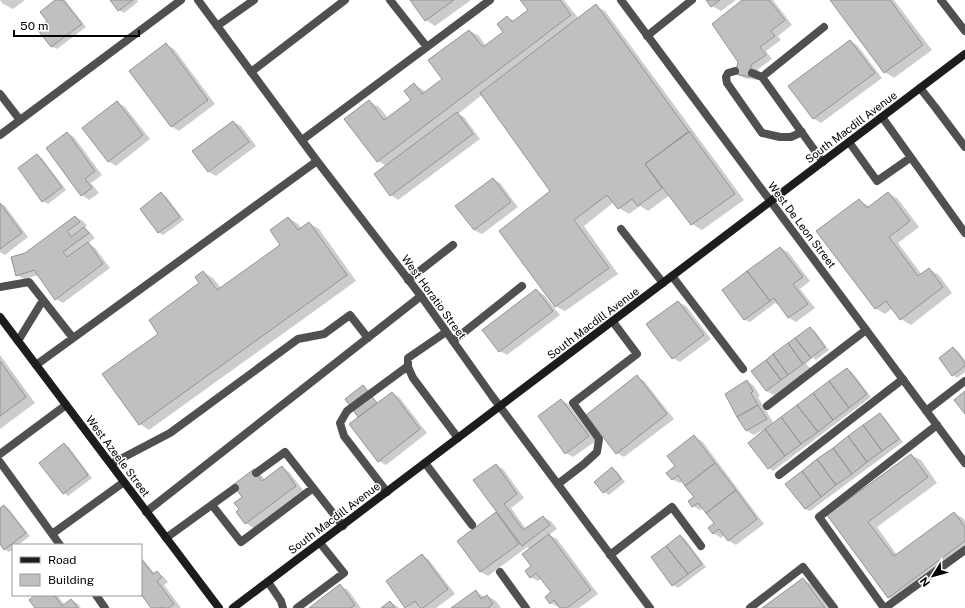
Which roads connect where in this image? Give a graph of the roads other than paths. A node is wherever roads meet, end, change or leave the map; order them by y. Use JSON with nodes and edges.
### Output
{"nodes":[{"id":1,"x":181,"y":0,"type":"edge"},
{"id":2,"x":198,"y":0,"type":"edge"},
{"id":3,"x":254,"y":0,"type":"edge"},
{"id":4,"x":345,"y":0,"type":"edge"},
{"id":5,"x":390,"y":0,"type":"edge"},
{"id":6,"x":490,"y":0,"type":"edge"},
{"id":7,"x":621,"y":0,"type":"edge"},
{"id":8,"x":692,"y":0,"type":"edge"},
{"id":9,"x":941,"y":0,"type":"edge"},
{"id":10,"x":217,"y":26,"type":"junction"},
{"id":11,"x":824,"y":27,"type":"dead end"},
{"id":12,"x":965,"y":31,"type":"edge"},
{"id":13,"x":647,"y":36,"type":"junction"},
{"id":14,"x":427,"y":47,"type":"junction"},
{"id":15,"x":965,"y":54,"type":"edge"},
{"id":16,"x":735,"y":71,"type":"dead end"},
{"id":17,"x":251,"y":72,"type":"junction"},
{"id":18,"x":752,"y":73,"type":"dead end"},
{"id":19,"x":762,"y":77,"type":"junction"},
{"id":20,"x":920,"y":88,"type":"junction"},
{"id":21,"x":0,"y":94,"type":"edge"},
{"id":22,"x":882,"y":117,"type":"junction"},
{"id":23,"x":20,"y":120,"type":"junction"},
{"id":24,"x":802,"y":132,"type":"junction"},
{"id":25,"x":0,"y":135,"type":"edge"},
{"id":26,"x":302,"y":140,"type":"junction"},
{"id":27,"x":849,"y":142,"type":"junction"},
{"id":28,"x":965,"y":147,"type":"edge"},
{"id":29,"x":910,"y":158,"type":"junction"},
{"id":30,"x":317,"y":161,"type":"junction"},
{"id":31,"x":823,"y":162,"type":"junction"},
{"id":32,"x":771,"y":202,"type":"junction"},
{"id":33,"x":620,"y":229,"type":"dead end"},
{"id":34,"x":965,"y":233,"type":"edge"},
{"id":35,"x":453,"y":245,"type":"dead end"},
{"id":36,"x":672,"y":276,"type":"junction"},
{"id":37,"x":408,"y":280,"type":"junction"},
{"id":38,"x":663,"y":283,"type":"junction"},
{"id":39,"x":522,"y":286,"type":"dead end"},
{"id":40,"x":0,"y":287,"type":"edge"},
{"id":41,"x":421,"y":296,"type":"junction"},
{"id":42,"x":43,"y":300,"type":"junction"},
{"id":43,"x":0,"y":317,"type":"edge"},
{"id":44,"x":612,"y":322,"type":"junction"},
{"id":45,"x":866,"y":330,"type":"junction"},
{"id":46,"x":446,"y":332,"type":"junction"},
{"id":47,"x":73,"y":338,"type":"junction"},
{"id":48,"x":368,"y":338,"type":"junction"},
{"id":49,"x":18,"y":341,"type":"junction"},
{"id":50,"x":453,"y":341,"type":"junction"},
{"id":51,"x":36,"y":365,"type":"junction"},
{"id":52,"x":408,"y":366,"type":"junction"},
{"id":53,"x":743,"y":369,"type":"dead end"},
{"id":54,"x":903,"y":379,"type":"junction"},
{"id":55,"x":965,"y":381,"type":"edge"},
{"id":56,"x":66,"y":405,"type":"junction"},
{"id":57,"x":500,"y":406,"type":"junction"},
{"id":58,"x":767,"y":406,"type":"dead end"},
{"id":59,"x":926,"y":411,"type":"junction"},
{"id":60,"x":937,"y":425,"type":"junction"},
{"id":61,"x":458,"y":438,"type":"junction"},
{"id":62,"x":0,"y":454,"type":"edge"},
{"id":63,"x":0,"y":462,"type":"edge"},
{"id":64,"x":425,"y":463,"type":"junction"},
{"id":65,"x":965,"y":463,"type":"edge"},
{"id":66,"x":111,"y":464,"type":"junction"},
{"id":67,"x":256,"y":473,"type":"dead end"},
{"id":68,"x":779,"y":474,"type":"dead end"},
{"id":69,"x":124,"y":482,"type":"junction"},
{"id":70,"x":558,"y":484,"type":"junction"},
{"id":71,"x":235,"y":488,"type":"dead end"},
{"id":72,"x":314,"y":488,"type":"junction"},
{"id":73,"x":387,"y":492,"type":"junction"},
{"id":74,"x":212,"y":505,"type":"junction"},
{"id":75,"x":146,"y":512,"type":"junction"},
{"id":76,"x":472,"y":525,"type":"dead end"},
{"id":77,"x":343,"y":526,"type":"junction"},
{"id":78,"x":52,"y":534,"type":"junction"},
{"id":79,"x":166,"y":538,"type":"junction"},
{"id":80,"x":320,"y":543,"type":"junction"},
{"id":81,"x":59,"y":544,"type":"edge"},
{"id":82,"x":701,"y":546,"type":"dead end"},
{"id":83,"x":965,"y":550,"type":"edge"},
{"id":84,"x":610,"y":555,"type":"junction"},
{"id":85,"x":500,"y":572,"type":"dead end"},
{"id":86,"x":268,"y":582,"type":"junction"},
{"id":87,"x":97,"y":596,"type":"edge"},
{"id":88,"x":106,"y":608,"type":"edge"},
{"id":89,"x":219,"y":608,"type":"edge"},
{"id":90,"x":233,"y":608,"type":"edge"},
{"id":91,"x":284,"y":608,"type":"edge"},
{"id":92,"x":297,"y":608,"type":"edge"},
{"id":93,"x":526,"y":608,"type":"edge"},
{"id":94,"x":650,"y":608,"type":"edge"},
{"id":95,"x":750,"y":608,"type":"edge"},
{"id":96,"x":834,"y":608,"type":"edge"},
{"id":97,"x":884,"y":608,"type":"edge"}],
"edges":[{"from":1,"to":23,"type":"street"},
{"from":2,"to":10,"type":"street","name":"West Horatio Street"},
{"from":3,"to":10,"type":"street"},
{"from":4,"to":17,"type":"street"},
{"from":5,"to":14,"type":"street"},
{"from":6,"to":14,"type":"street"},
{"from":7,"to":13,"type":"street","name":"West De Leon Street"},
{"from":8,"to":13,"type":"street"},
{"from":9,"to":12,"type":"street"},
{"from":10,"to":17,"type":"street","name":"West Horatio Street"},
{"from":11,"to":19,"type":"street"},
{"from":13,"to":32,"type":"street","name":"West De Leon Street"},
{"from":14,"to":26,"type":"street"},
{"from":15,"to":20,"type":"street","name":"South Macdill Avenue"},
{"from":16,"to":24,"type":"street"},
{"from":17,"to":26,"type":"street","name":"West Horatio Street"},
{"from":18,"to":19,"type":"street"},
{"from":19,"to":24,"type":"street"},
{"from":20,"to":22,"type":"street","name":"South Macdill Avenue"},
{"from":20,"to":28,"type":"street"},
{"from":21,"to":23,"type":"street"},
{"from":22,"to":27,"type":"street","name":"South Macdill Avenue"},
{"from":22,"to":29,"type":"street"},
{"from":23,"to":25,"type":"street"},
{"from":24,"to":31,"type":"street"},
{"from":26,"to":30,"type":"street","name":"West Horatio Street"},
{"from":27,"to":29,"type":"street"},
{"from":27,"to":31,"type":"street","name":"South Macdill Avenue"},
{"from":29,"to":34,"type":"street"},
{"from":30,"to":37,"type":"street","name":"West Horatio Street"},
{"from":30,"to":47,"type":"street"},
{"from":31,"to":32,"type":"street","name":"South Macdill Avenue"},
{"from":32,"to":36,"type":"street","name":"South Macdill Avenue"},
{"from":32,"to":45,"type":"street","name":"West De Leon Street"},
{"from":33,"to":38,"type":"street"},
{"from":35,"to":37,"type":"street"},
{"from":36,"to":38,"type":"street","name":"South Macdill Avenue"},
{"from":36,"to":53,"type":"street"},
{"from":37,"to":41,"type":"street","name":"West Horatio Street"},
{"from":38,"to":44,"type":"street","name":"South Macdill Avenue"},
{"from":39,"to":50,"type":"street"},
{"from":40,"to":42,"type":"street"},
{"from":41,"to":46,"type":"street","name":"West Horatio Street"},
{"from":41,"to":48,"type":"street"},
{"from":42,"to":47,"type":"street"},
{"from":42,"to":49,"type":"street"},
{"from":43,"to":49,"type":"street","name":"West Azeele Street"},
{"from":44,"to":57,"type":"street","name":"South Macdill Avenue"},
{"from":44,"to":70,"type":"street"},
{"from":45,"to":54,"type":"street","name":"West De Leon Street"},
{"from":45,"to":58,"type":"street"},
{"from":46,"to":50,"type":"street","name":"West Horatio Street"},
{"from":46,"to":52,"type":"street"},
{"from":47,"to":51,"type":"street"},
{"from":48,"to":66,"type":"street"},
{"from":48,"to":75,"type":"street"},
{"from":49,"to":51,"type":"street","name":"West Azeele Street"},
{"from":50,"to":57,"type":"street","name":"West Horatio Street"},
{"from":51,"to":56,"type":"street","name":"West Azeele Street"},
{"from":52,"to":61,"type":"street"},
{"from":52,"to":73,"type":"street"},
{"from":54,"to":59,"type":"street","name":"West De Leon Street"},
{"from":54,"to":68,"type":"street"},
{"from":55,"to":59,"type":"street"},
{"from":56,"to":62,"type":"street"},
{"from":56,"to":66,"type":"street","name":"West Azeele Street"},
{"from":57,"to":61,"type":"street","name":"South Macdill Avenue"},
{"from":57,"to":70,"type":"street","name":"West Horatio Street"},
{"from":59,"to":60,"type":"street","name":"West De Leon Street"},
{"from":60,"to":65,"type":"street","name":"West De Leon Street"},
{"from":60,"to":97,"type":"street"},
{"from":61,"to":64,"type":"street","name":"South Macdill Avenue"},
{"from":63,"to":78,"type":"street"},
{"from":64,"to":73,"type":"street","name":"South Macdill Avenue"},
{"from":64,"to":76,"type":"street"},
{"from":66,"to":69,"type":"street","name":"West Azeele Street"},
{"from":67,"to":72,"type":"street"},
{"from":69,"to":75,"type":"street","name":"West Azeele Street"},
{"from":69,"to":78,"type":"street"},
{"from":70,"to":84,"type":"street","name":"West Horatio Street"},
{"from":71,"to":74,"type":"street"},
{"from":72,"to":74,"type":"street"},
{"from":72,"to":77,"type":"street"},
{"from":73,"to":77,"type":"street","name":"South Macdill Avenue"},
{"from":74,"to":79,"type":"street"},
{"from":75,"to":79,"type":"street","name":"West Azeele Street"},
{"from":77,"to":80,"type":"street","name":"South Macdill Avenue"},
{"from":78,"to":81,"type":"street"},
{"from":79,"to":89,"type":"street","name":"West Azeele Street"},
{"from":80,"to":86,"type":"street","name":"South Macdill Avenue"},
{"from":80,"to":92,"type":"street"},
{"from":82,"to":84,"type":"street"},
{"from":83,"to":97,"type":"street"},
{"from":84,"to":94,"type":"street","name":"West Horatio Street"},
{"from":85,"to":93,"type":"street"},
{"from":86,"to":90,"type":"street","name":"South Macdill Avenue"},
{"from":86,"to":91,"type":"street"},
{"from":87,"to":88,"type":"street"},
{"from":95,"to":96,"type":"street"}]}
